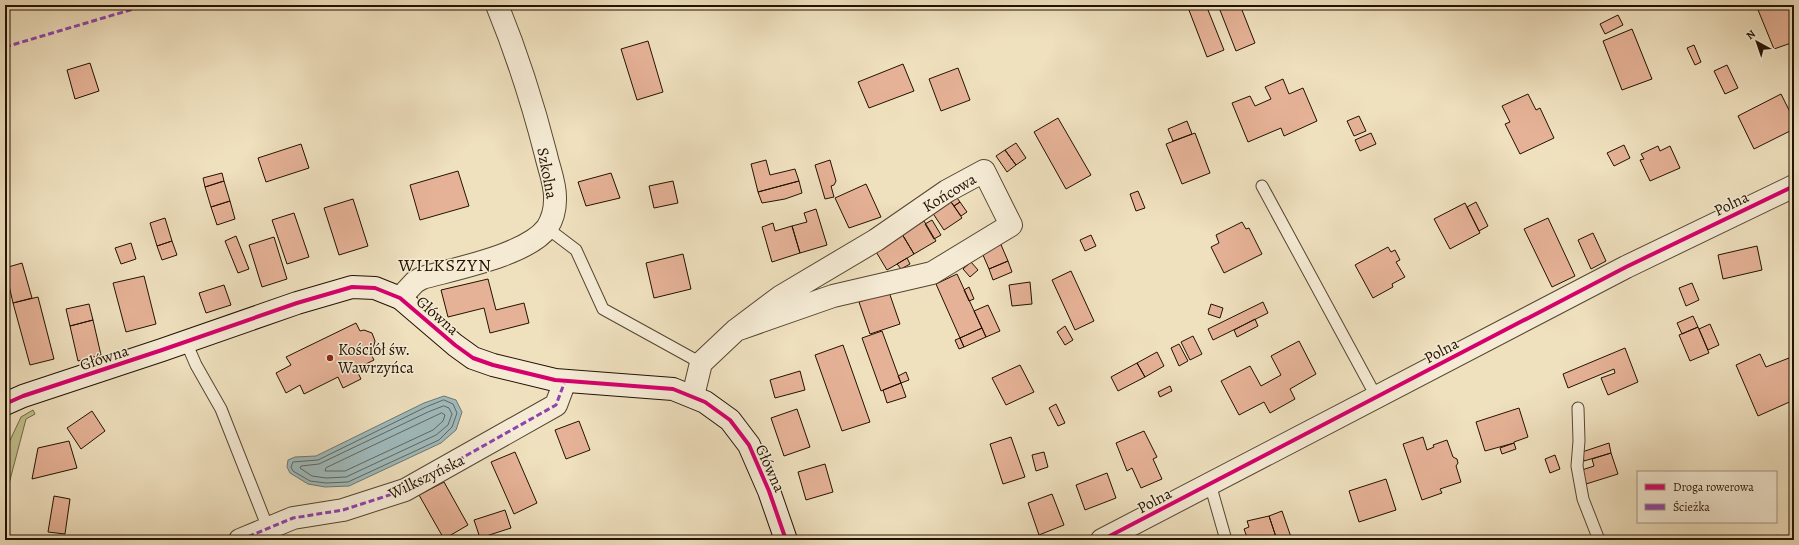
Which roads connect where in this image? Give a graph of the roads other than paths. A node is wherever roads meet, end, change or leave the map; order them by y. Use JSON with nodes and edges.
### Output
{"nodes":[{"id":1,"x":497,"y":5,"type":"edge"},
{"id":2,"x":1262,"y":186,"type":"dead end"},
{"id":3,"x":1794,"y":186,"type":"edge"},
{"id":4,"x":547,"y":228,"type":"junction"},
{"id":5,"x":400,"y":298,"type":"junction"},
{"id":6,"x":736,"y":330,"type":"junction"},
{"id":7,"x":186,"y":342,"type":"junction"},
{"id":8,"x":701,"y":363,"type":"junction"},
{"id":9,"x":565,"y":381,"type":"junction"},
{"id":10,"x":693,"y":396,"type":"junction"},
{"id":11,"x":1377,"y":398,"type":"junction"},
{"id":12,"x":5,"y":404,"type":"edge"},
{"id":13,"x":1578,"y":408,"type":"dead end"},
{"id":14,"x":1210,"y":484,"type":"junction"},
{"id":15,"x":268,"y":528,"type":"junction"},
{"id":16,"x":240,"y":540,"type":"edge"},
{"id":17,"x":786,"y":540,"type":"edge"},
{"id":18,"x":1102,"y":540,"type":"edge"},
{"id":19,"x":1226,"y":540,"type":"edge"},
{"id":20,"x":1599,"y":540,"type":"edge"}],
"edges":[{"from":1,"to":4,"type":"street","name":"Szkolna"},
{"from":2,"to":11,"type":"lane"},
{"from":3,"to":11,"type":"street","name":"Polna"},
{"from":4,"to":5,"type":"street","name":"Szkolna"},
{"from":4,"to":8,"type":"lane"},
{"from":5,"to":7,"type":"street","name":"Główna"},
{"from":5,"to":9,"type":"street","name":"Główna"},
{"from":6,"to":6,"type":"street","name":"Końcowa"},
{"from":6,"to":8,"type":"street","name":"Końcowa"},
{"from":7,"to":12,"type":"street","name":"Główna"},
{"from":7,"to":15,"type":"lane"},
{"from":8,"to":10,"type":"street"},
{"from":9,"to":10,"type":"street","name":"Główna"},
{"from":9,"to":15,"type":"street","name":"Wilkszyńska"},
{"from":10,"to":17,"type":"street","name":"Główna"},
{"from":11,"to":14,"type":"street","name":"Polna"},
{"from":13,"to":20,"type":"lane"},
{"from":14,"to":18,"type":"street","name":"Polna"},
{"from":14,"to":19,"type":"lane"},
{"from":15,"to":16,"type":"street","name":"Wilkszyńska"}]}
